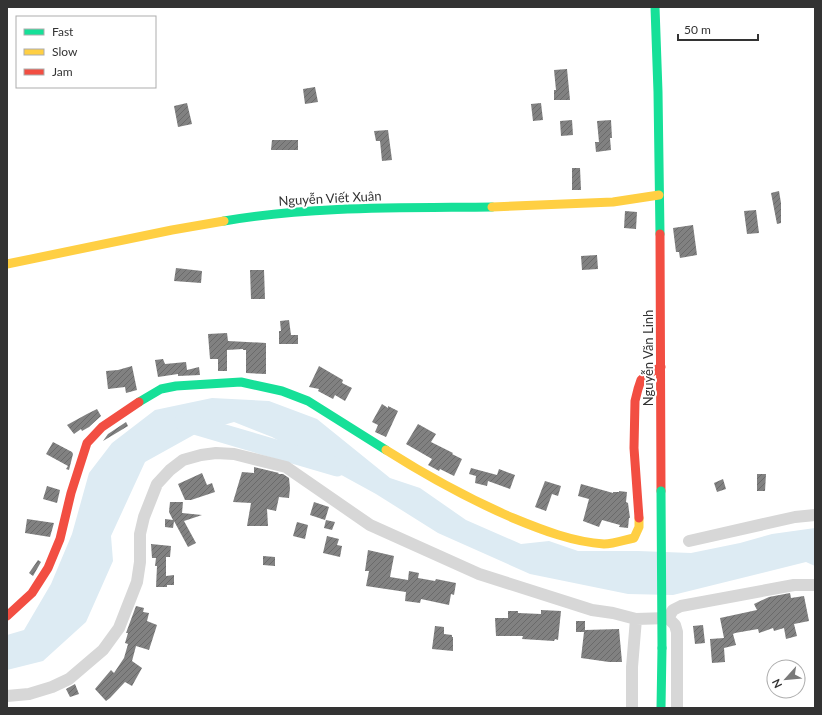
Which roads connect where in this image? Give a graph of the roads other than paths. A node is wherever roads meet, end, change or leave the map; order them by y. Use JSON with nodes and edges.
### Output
{"nodes":[{"id":1,"x":655,"y":7,"type":"edge"},
{"id":2,"x":659,"y":195,"type":"junction"},
{"id":3,"x":7,"y":264,"type":"edge"},
{"id":4,"x":661,"y":367,"type":"junction"},
{"id":5,"x":815,"y":515,"type":"edge"},
{"id":6,"x":689,"y":541,"type":"dead end"},
{"id":7,"x":815,"y":585,"type":"edge"},
{"id":8,"x":7,"y":616,"type":"edge"},
{"id":9,"x":668,"y":618,"type":"junction"},
{"id":10,"x":636,"y":619,"type":"junction"},
{"id":11,"x":7,"y":696,"type":"edge"},
{"id":12,"x":632,"y":708,"type":"edge"},
{"id":13,"x":661,"y":708,"type":"edge"},
{"id":14,"x":677,"y":708,"type":"edge"}],
"edges":[{"from":1,"to":2,"type":"main road","name":"Nguyễn Văn Linh"},
{"from":2,"to":3,"type":"main road","name":"Nguyễn Viết Xuân"},
{"from":2,"to":4,"type":"main road","name":"Nguyễn Văn Linh"},
{"from":4,"to":8,"type":"main road"},
{"from":4,"to":13,"type":"main road","name":"Nguyễn Văn Linh","bridge":true},
{"from":5,"to":6,"type":"street"},
{"from":7,"to":9,"type":"street"},
{"from":9,"to":10,"type":"street"},
{"from":9,"to":14,"type":"street"},
{"from":10,"to":11,"type":"street"},
{"from":10,"to":12,"type":"street"}]}
